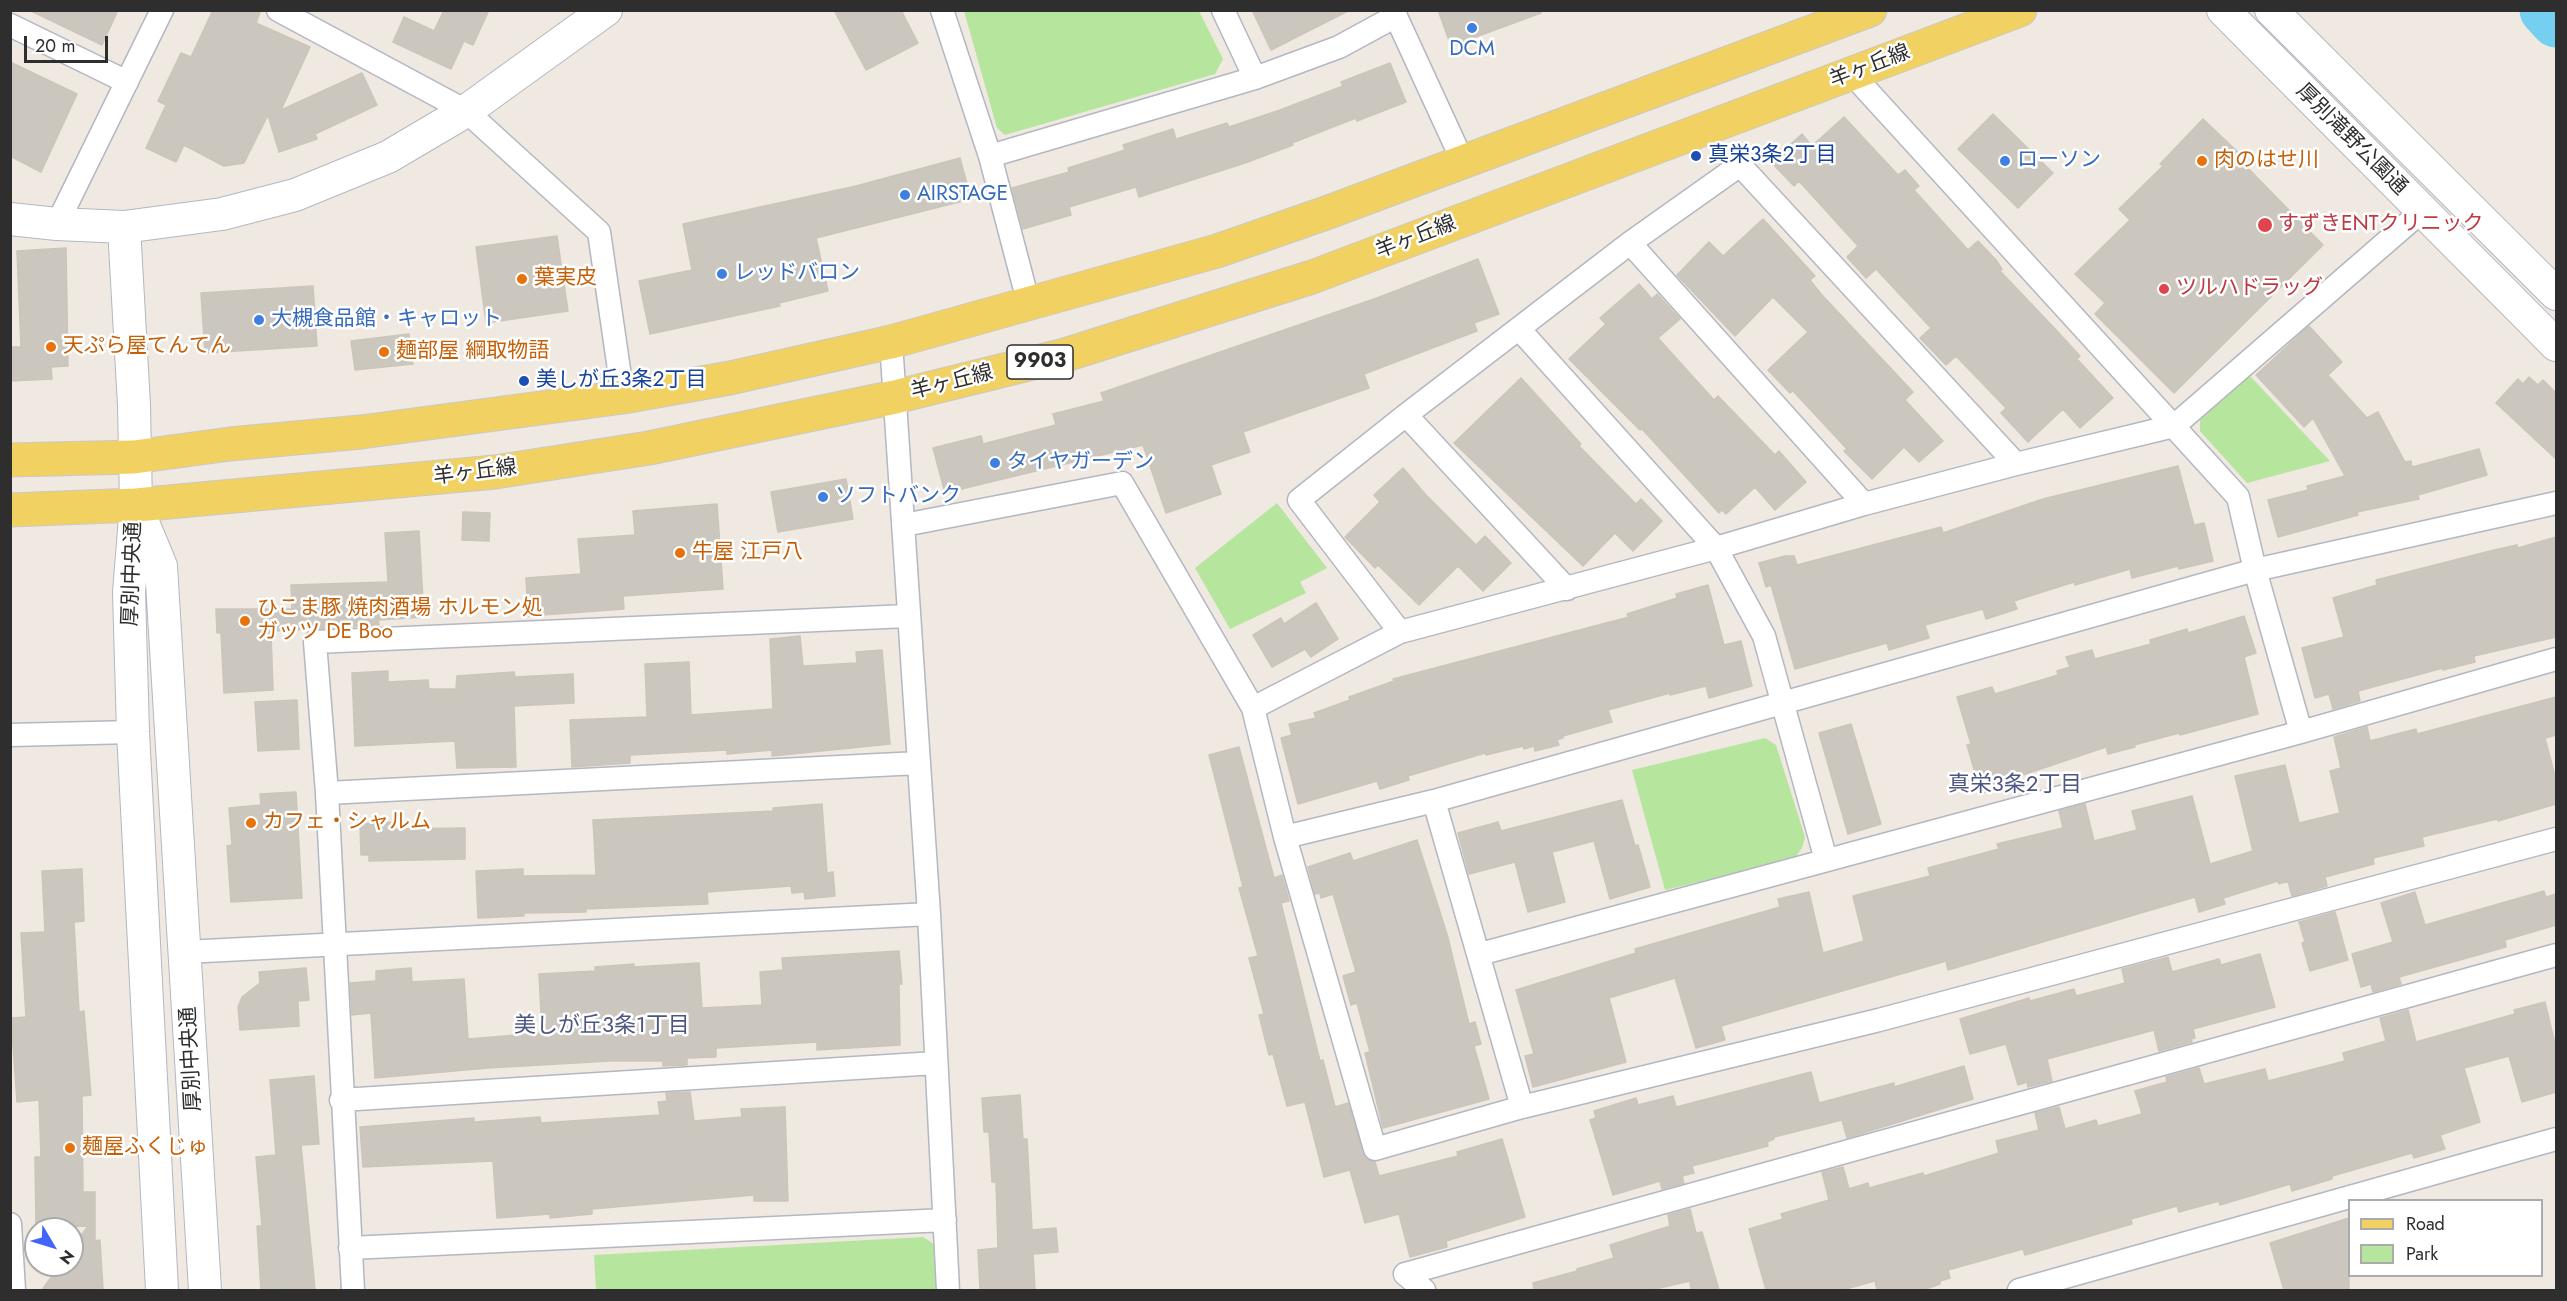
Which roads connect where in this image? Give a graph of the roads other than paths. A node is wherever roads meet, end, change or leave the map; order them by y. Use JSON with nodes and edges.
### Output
{"nodes":[{"id":1,"x":162,"y":10,"type":"edge"},
{"id":2,"x":278,"y":10,"type":"edge"},
{"id":3,"x":606,"y":10,"type":"edge"},
{"id":4,"x":942,"y":10,"type":"edge"},
{"id":5,"x":1223,"y":10,"type":"edge"},
{"id":6,"x":1870,"y":10,"type":"edge"},
{"id":7,"x":2020,"y":10,"type":"edge"},
{"id":8,"x":2223,"y":10,"type":"edge"},
{"id":9,"x":2271,"y":10,"type":"edge"},
{"id":10,"x":1394,"y":13,"type":"edge"},
{"id":11,"x":10,"y":25,"type":"edge"},
{"id":12,"x":1852,"y":74,"type":"junction"},
{"id":13,"x":1256,"y":78,"type":"junction"},
{"id":14,"x":127,"y":82,"type":"junction"},
{"id":15,"x":466,"y":111,"type":"junction"},
{"id":16,"x":990,"y":156,"type":"junction"},
{"id":17,"x":1463,"y":162,"type":"junction"},
{"id":18,"x":2422,"y":211,"type":"junction"},
{"id":19,"x":10,"y":219,"type":"edge"},
{"id":20,"x":57,"y":224,"type":"junction"},
{"id":21,"x":124,"y":227,"type":"junction"},
{"id":22,"x":1630,"y":243,"type":"junction"},
{"id":23,"x":2556,"y":294,"type":"edge"},
{"id":24,"x":1029,"y":305,"type":"junction"},
{"id":25,"x":1520,"y":330,"type":"junction"},
{"id":26,"x":891,"y":342,"type":"junction"},
{"id":27,"x":2556,"y":345,"type":"edge"},
{"id":28,"x":623,"y":397,"type":"junction"},
{"id":29,"x":896,"y":397,"type":"junction"},
{"id":30,"x":1406,"y":415,"type":"junction"},
{"id":31,"x":2174,"y":426,"type":"junction"},
{"id":32,"x":134,"y":458,"type":"junction"},
{"id":33,"x":10,"y":460,"type":"edge"},
{"id":34,"x":2016,"y":464,"type":"junction"},
{"id":35,"x":2556,"y":503,"type":"edge"},
{"id":36,"x":1864,"y":504,"type":"junction"},
{"id":37,"x":136,"y":505,"type":"junction"},
{"id":38,"x":10,"y":510,"type":"edge"},
{"id":39,"x":904,"y":525,"type":"junction"},
{"id":40,"x":1716,"y":548,"type":"junction"},
{"id":41,"x":2255,"y":570,"type":"junction"},
{"id":42,"x":1567,"y":589,"type":"junction"},
{"id":43,"x":908,"y":616,"type":"junction"},
{"id":44,"x":1400,"y":632,"type":"junction"},
{"id":45,"x":2556,"y":659,"type":"edge"},
{"id":46,"x":1782,"y":702,"type":"junction"},
{"id":47,"x":1253,"y":708,"type":"junction"},
{"id":48,"x":133,"y":732,"type":"junction"},
{"id":49,"x":2301,"y":732,"type":"junction"},
{"id":50,"x":10,"y":735,"type":"edge"},
{"id":51,"x":918,"y":764,"type":"junction"},
{"id":52,"x":327,"y":793,"type":"junction"},
{"id":53,"x":1434,"y":801,"type":"junction"},
{"id":54,"x":1286,"y":837,"type":"junction"},
{"id":55,"x":2556,"y":839,"type":"edge"},
{"id":56,"x":1827,"y":860,"type":"junction"},
{"id":57,"x":929,"y":914,"type":"junction"},
{"id":58,"x":333,"y":945,"type":"junction"},
{"id":59,"x":185,"y":952,"type":"junction"},
{"id":60,"x":1480,"y":954,"type":"junction"},
{"id":61,"x":2556,"y":955,"type":"edge"},
{"id":62,"x":936,"y":1063,"type":"junction"},
{"id":63,"x":342,"y":1100,"type":"junction"},
{"id":64,"x":1522,"y":1107,"type":"junction"},
{"id":65,"x":2556,"y":1139,"type":"edge"},
{"id":66,"x":945,"y":1220,"type":"junction"},
{"id":67,"x":10,"y":1224,"type":"edge"},
{"id":68,"x":350,"y":1248,"type":"junction"},
{"id":69,"x":14,"y":1290,"type":"edge"},
{"id":70,"x":162,"y":1290,"type":"edge"},
{"id":71,"x":205,"y":1290,"type":"edge"},
{"id":72,"x":352,"y":1290,"type":"edge"},
{"id":73,"x":948,"y":1290,"type":"edge"},
{"id":74,"x":1424,"y":1290,"type":"edge"},
{"id":75,"x":2019,"y":1290,"type":"edge"}],
"edges":[{"from":1,"to":14,"type":"street"},
{"from":2,"to":15,"type":"street"},
{"from":3,"to":15,"type":"street"},
{"from":4,"to":16,"type":"street"},
{"from":5,"to":13,"type":"street"},
{"from":6,"to":17,"type":"main road"},
{"from":7,"to":12,"type":"main road","name":"羊ヶ丘線","number":"9903"},
{"from":8,"to":18,"type":"street","name":"厚別滝野公園通"},
{"from":9,"to":23,"type":"street","name":"厚別滝野公園通"},
{"from":10,"to":13,"type":"street"},
{"from":10,"to":17,"type":"street"},
{"from":11,"to":14,"type":"street"},
{"from":12,"to":29,"type":"main road","name":"羊ヶ丘線","number":"9903"},
{"from":12,"to":31,"type":"street"},
{"from":13,"to":16,"type":"street"},
{"from":14,"to":20,"type":"street"},
{"from":15,"to":21,"type":"street"},
{"from":15,"to":28,"type":"street"},
{"from":16,"to":24,"type":"street"},
{"from":17,"to":24,"type":"main road"},
{"from":18,"to":27,"type":"street","name":"厚別滝野公園通"},
{"from":18,"to":31,"type":"street"},
{"from":19,"to":20,"type":"street"},
{"from":20,"to":21,"type":"street"},
{"from":21,"to":32,"type":"street"},
{"from":22,"to":25,"type":"street"},
{"from":22,"to":34,"type":"street"},
{"from":22,"to":36,"type":"street"},
{"from":24,"to":26,"type":"main road"},
{"from":25,"to":30,"type":"street"},
{"from":25,"to":40,"type":"street"},
{"from":26,"to":28,"type":"main road"},
{"from":26,"to":29,"type":"street"},
{"from":28,"to":32,"type":"main road"},
{"from":29,"to":37,"type":"main road","name":"羊ヶ丘線","number":"9903"},
{"from":29,"to":39,"type":"street"},
{"from":30,"to":42,"type":"street"},
{"from":30,"to":44,"type":"street"},
{"from":31,"to":34,"type":"street"},
{"from":31,"to":41,"type":"street"},
{"from":32,"to":33,"type":"main road"},
{"from":32,"to":37,"type":"street"},
{"from":34,"to":36,"type":"street"},
{"from":35,"to":41,"type":"street"},
{"from":36,"to":40,"type":"street"},
{"from":37,"to":38,"type":"main road","name":"羊ヶ丘線","number":"9903"},
{"from":37,"to":48,"type":"street","name":"厚別中央通"},
{"from":37,"to":59,"type":"street","name":"厚別中央通"},
{"from":39,"to":43,"type":"street"},
{"from":39,"to":47,"type":"street"},
{"from":40,"to":42,"type":"street"},
{"from":40,"to":46,"type":"street"},
{"from":41,"to":46,"type":"street"},
{"from":41,"to":49,"type":"street"},
{"from":42,"to":44,"type":"street"},
{"from":43,"to":51,"type":"street"},
{"from":43,"to":52,"type":"street"},
{"from":44,"to":47,"type":"street"},
{"from":45,"to":49,"type":"street"},
{"from":46,"to":53,"type":"street"},
{"from":46,"to":56,"type":"street"},
{"from":47,"to":54,"type":"street"},
{"from":48,"to":50,"type":"street"},
{"from":48,"to":70,"type":"street","name":"厚別中央通"},
{"from":49,"to":56,"type":"street"},
{"from":51,"to":52,"type":"street"},
{"from":51,"to":57,"type":"street"},
{"from":52,"to":58,"type":"street"},
{"from":53,"to":54,"type":"street"},
{"from":53,"to":60,"type":"street"},
{"from":54,"to":64,"type":"street"},
{"from":55,"to":64,"type":"street"},
{"from":56,"to":60,"type":"street"},
{"from":57,"to":58,"type":"street"},
{"from":57,"to":62,"type":"street"},
{"from":58,"to":59,"type":"street"},
{"from":58,"to":63,"type":"street"},
{"from":59,"to":71,"type":"street","name":"厚別中央通"},
{"from":60,"to":64,"type":"street"},
{"from":61,"to":74,"type":"street"},
{"from":62,"to":63,"type":"street"},
{"from":62,"to":66,"type":"street"},
{"from":63,"to":68,"type":"street"},
{"from":65,"to":75,"type":"street"},
{"from":66,"to":68,"type":"street"},
{"from":66,"to":73,"type":"street"},
{"from":67,"to":69,"type":"street"},
{"from":68,"to":72,"type":"street"}]}
